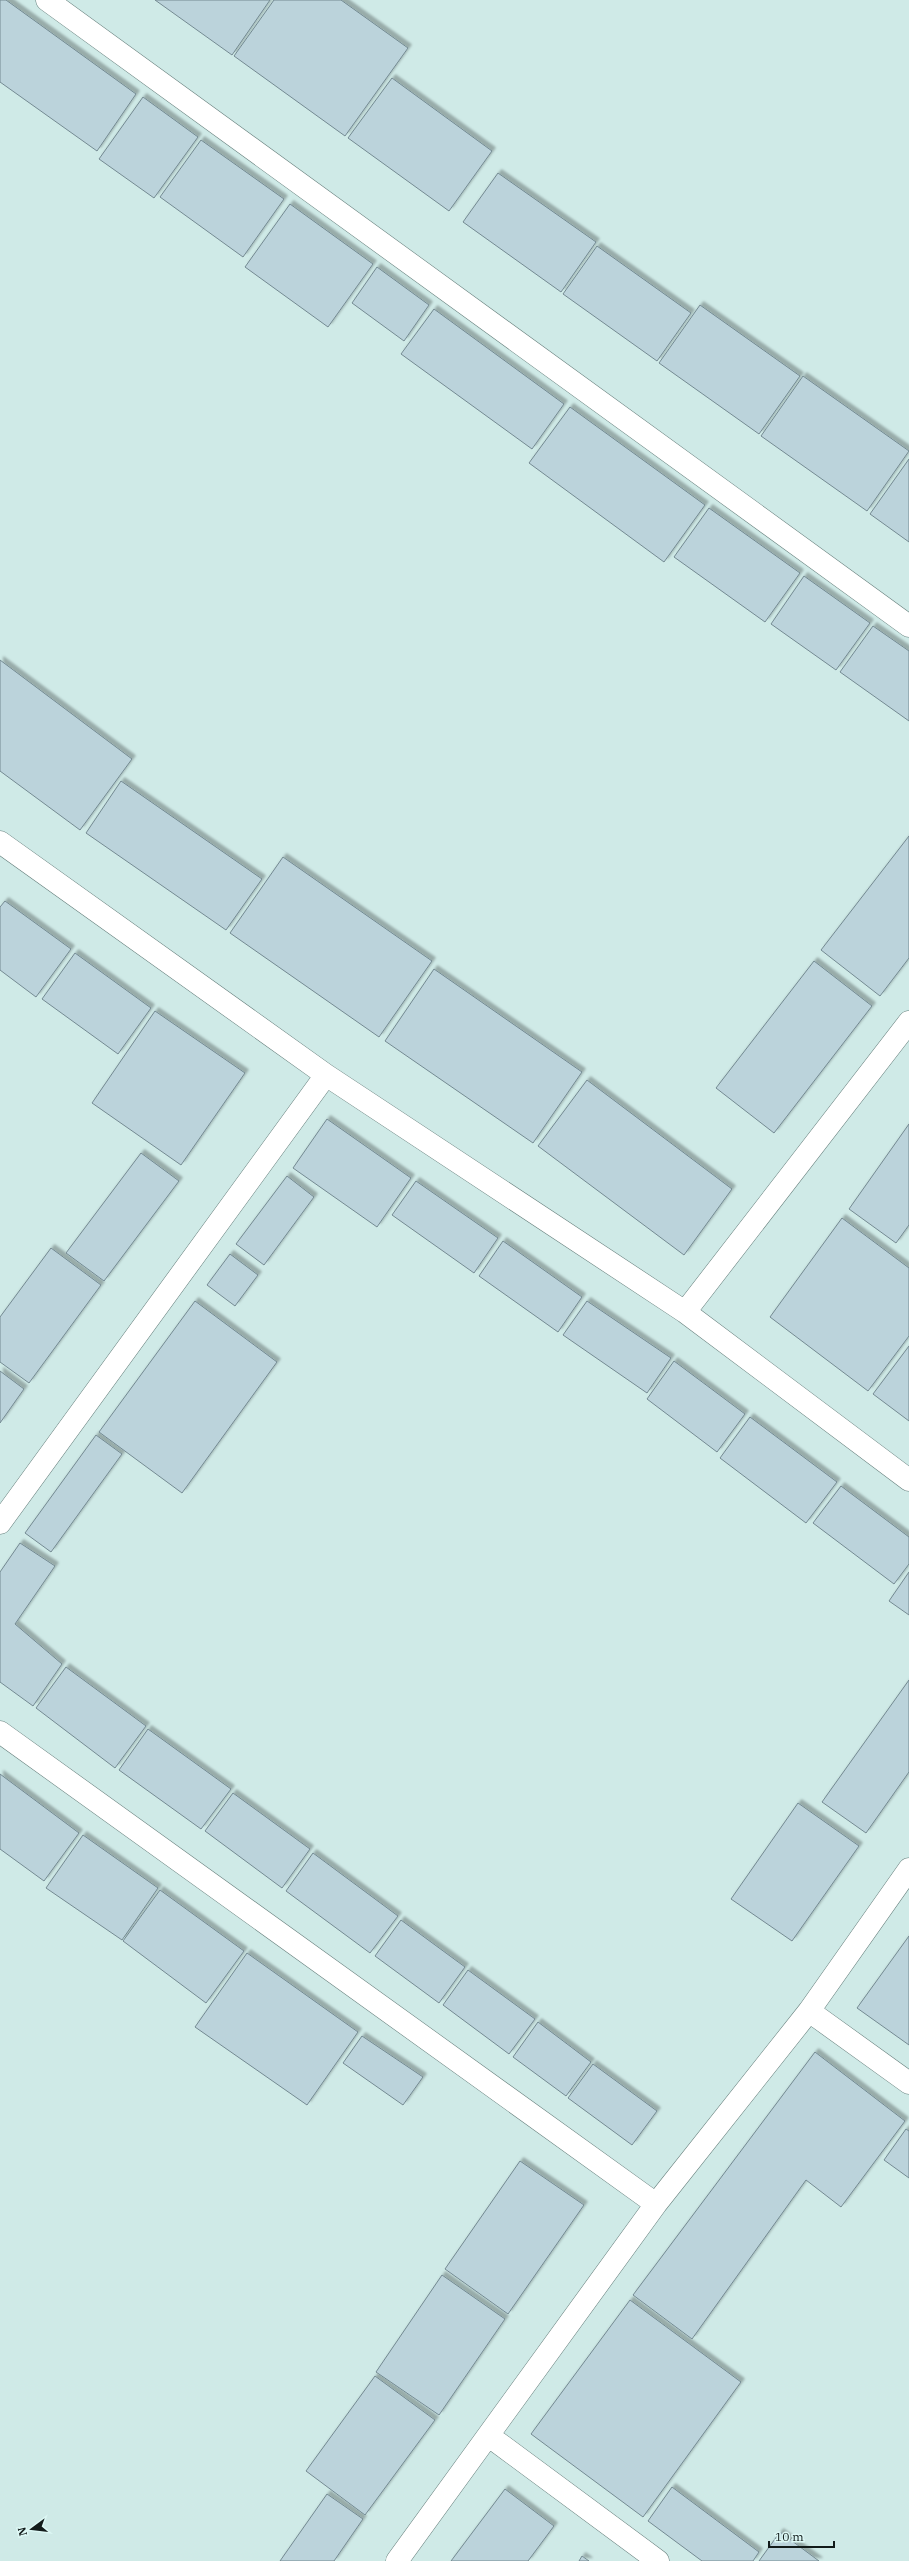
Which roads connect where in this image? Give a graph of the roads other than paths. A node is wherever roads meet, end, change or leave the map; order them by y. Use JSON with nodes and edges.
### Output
{"nodes":[{"id":1,"x":47,"y":0,"type":"edge"},
{"id":2,"x":909,"y":626,"type":"edge"},
{"id":3,"x":0,"y":842,"type":"edge"},
{"id":4,"x":909,"y":1022,"type":"edge"},
{"id":5,"x":326,"y":1075,"type":"junction"},
{"id":6,"x":685,"y":1312,"type":"junction"},
{"id":7,"x":909,"y":1480,"type":"edge"},
{"id":8,"x":0,"y":1523,"type":"edge"},
{"id":9,"x":0,"y":1732,"type":"edge"},
{"id":10,"x":909,"y":1869,"type":"edge"},
{"id":11,"x":809,"y":2011,"type":"junction"},
{"id":12,"x":909,"y":2083,"type":"edge"},
{"id":13,"x":656,"y":2204,"type":"junction"},
{"id":14,"x":489,"y":2436,"type":"junction"},
{"id":15,"x":397,"y":2561,"type":"edge"},
{"id":16,"x":658,"y":2561,"type":"edge"}],
"edges":[{"from":1,"to":2,"type":"street"},
{"from":3,"to":5,"type":"street"},
{"from":4,"to":6,"type":"street"},
{"from":5,"to":6,"type":"street"},
{"from":5,"to":8,"type":"street"},
{"from":6,"to":7,"type":"street"},
{"from":9,"to":13,"type":"street"},
{"from":10,"to":11,"type":"street"},
{"from":11,"to":12,"type":"street"},
{"from":11,"to":13,"type":"street"},
{"from":13,"to":14,"type":"street"},
{"from":14,"to":15,"type":"street"},
{"from":14,"to":16,"type":"street"}]}
